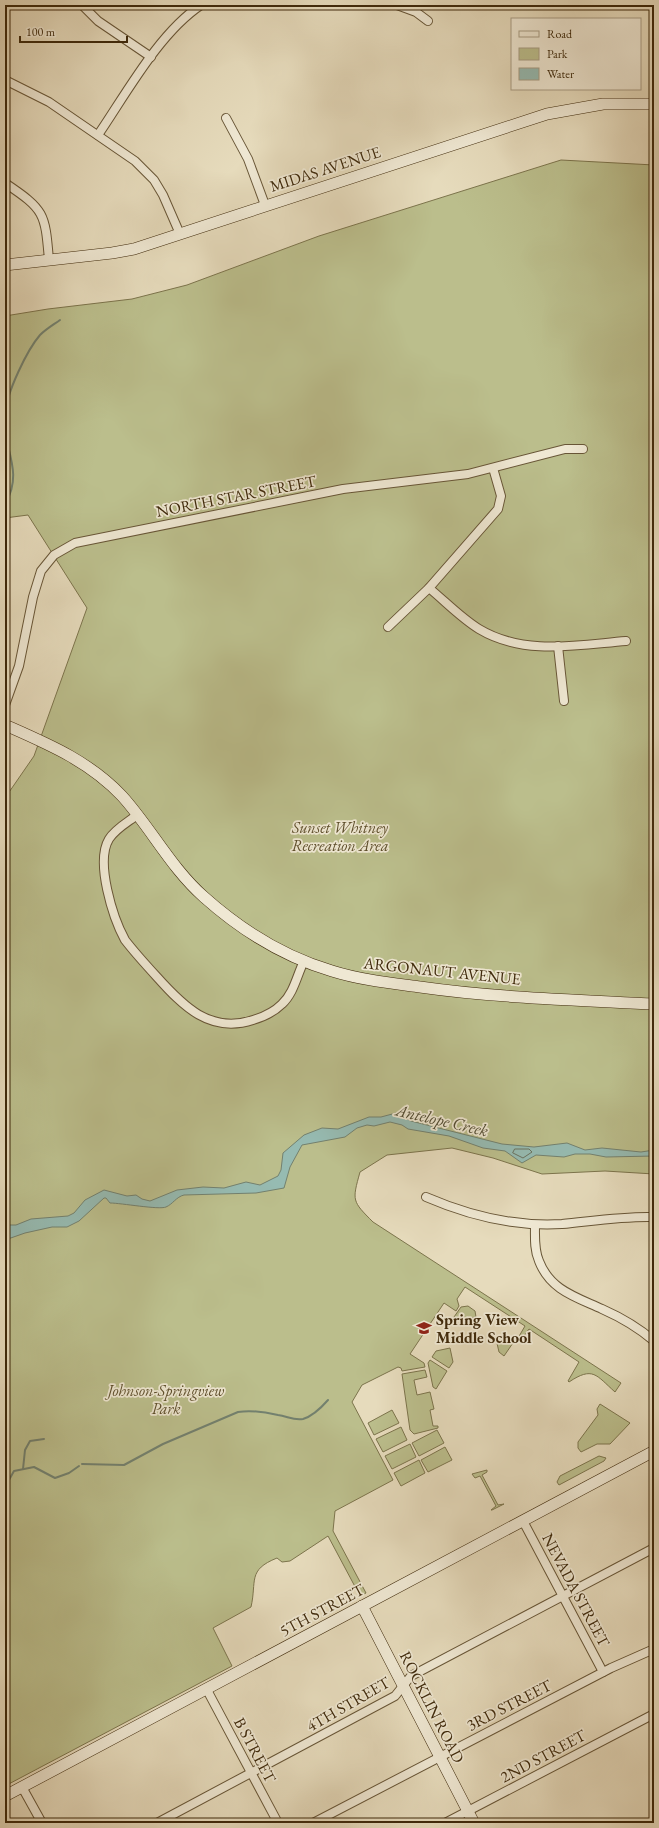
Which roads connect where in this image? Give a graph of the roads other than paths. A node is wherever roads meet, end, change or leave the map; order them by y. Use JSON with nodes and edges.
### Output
{"nodes":[{"id":1,"x":82,"y":5,"type":"edge"},
{"id":2,"x":201,"y":5,"type":"edge"},
{"id":3,"x":397,"y":5,"type":"edge"},
{"id":4,"x":428,"y":21,"type":"dead end"},
{"id":5,"x":151,"y":57,"type":"junction"},
{"id":6,"x":5,"y":80,"type":"edge"},
{"id":7,"x":654,"y":104,"type":"edge"},
{"id":8,"x":226,"y":118,"type":"dead end"},
{"id":9,"x":98,"y":135,"type":"junction"},
{"id":10,"x":5,"y":183,"type":"edge"},
{"id":11,"x":265,"y":205,"type":"junction"},
{"id":12,"x":180,"y":234,"type":"junction"},
{"id":13,"x":49,"y":260,"type":"junction"},
{"id":14,"x":5,"y":265,"type":"edge"},
{"id":15,"x":583,"y":449,"type":"dead end"},
{"id":16,"x":493,"y":468,"type":"junction"},
{"id":17,"x":429,"y":588,"type":"junction"},
{"id":18,"x":388,"y":627,"type":"dead end"},
{"id":19,"x":626,"y":641,"type":"dead end"},
{"id":20,"x":558,"y":646,"type":"junction"},
{"id":21,"x":564,"y":701,"type":"dead end"},
{"id":22,"x":5,"y":705,"type":"edge"},
{"id":23,"x":5,"y":725,"type":"edge"},
{"id":24,"x":137,"y":815,"type":"junction"},
{"id":25,"x":304,"y":961,"type":"junction"},
{"id":26,"x":654,"y":1004,"type":"edge"},
{"id":27,"x":426,"y":1197,"type":"dead end"},
{"id":28,"x":654,"y":1217,"type":"edge"},
{"id":29,"x":535,"y":1225,"type":"junction"},
{"id":30,"x":654,"y":1341,"type":"edge"},
{"id":31,"x":654,"y":1451,"type":"edge"},
{"id":32,"x":523,"y":1521,"type":"junction"},
{"id":33,"x":654,"y":1548,"type":"edge"},
{"id":34,"x":563,"y":1596,"type":"junction"},
{"id":35,"x":362,"y":1606,"type":"junction"},
{"id":36,"x":654,"y":1648,"type":"edge"},
{"id":37,"x":603,"y":1672,"type":"junction"},
{"id":38,"x":403,"y":1687,"type":"junction"},
{"id":39,"x":207,"y":1690,"type":"junction"},
{"id":40,"x":654,"y":1714,"type":"edge"},
{"id":41,"x":439,"y":1757,"type":"junction"},
{"id":42,"x":252,"y":1774,"type":"junction"},
{"id":43,"x":22,"y":1787,"type":"junction"},
{"id":44,"x":5,"y":1796,"type":"edge"},
{"id":45,"x":468,"y":1811,"type":"junction"},
{"id":46,"x":42,"y":1823,"type":"edge"},
{"id":47,"x":158,"y":1823,"type":"edge"},
{"id":48,"x":278,"y":1823,"type":"edge"},
{"id":49,"x":314,"y":1823,"type":"edge"},
{"id":50,"x":445,"y":1823,"type":"edge"},
{"id":51,"x":474,"y":1823,"type":"edge"}],
"edges":[{"from":1,"to":5,"type":"street"},
{"from":2,"to":5,"type":"street"},
{"from":3,"to":4,"type":"street"},
{"from":5,"to":9,"type":"street"},
{"from":6,"to":9,"type":"street"},
{"from":7,"to":11,"type":"street","name":"MIDAS AVENUE"},
{"from":8,"to":11,"type":"street"},
{"from":9,"to":12,"type":"street"},
{"from":10,"to":13,"type":"street"},
{"from":11,"to":12,"type":"street","name":"MIDAS AVENUE"},
{"from":12,"to":13,"type":"street","name":"MIDAS AVENUE"},
{"from":13,"to":14,"type":"street","name":"MIDAS AVENUE"},
{"from":15,"to":16,"type":"street","name":"NORTH STAR STREET"},
{"from":16,"to":17,"type":"street"},
{"from":16,"to":22,"type":"street","name":"NORTH STAR STREET"},
{"from":17,"to":18,"type":"street"},
{"from":17,"to":20,"type":"street"},
{"from":19,"to":20,"type":"street"},
{"from":20,"to":21,"type":"street"},
{"from":23,"to":24,"type":"street","name":"ARGONAUT AVENUE"},
{"from":24,"to":25,"type":"street","name":"ARGONAUT AVENUE"},
{"from":24,"to":25,"type":"street"},
{"from":25,"to":26,"type":"street","name":"ARGONAUT AVENUE"},
{"from":27,"to":29,"type":"street"},
{"from":28,"to":29,"type":"street"},
{"from":29,"to":30,"type":"street"},
{"from":31,"to":32,"type":"street","name":"5TH STREET"},
{"from":32,"to":34,"type":"street","name":"NEVADA STREET"},
{"from":32,"to":35,"type":"street","name":"5TH STREET"},
{"from":33,"to":34,"type":"street","name":"4TH STREET"},
{"from":34,"to":37,"type":"street","name":"NEVADA STREET"},
{"from":34,"to":38,"type":"street","name":"4TH STREET"},
{"from":35,"to":38,"type":"street","name":"ROCKLIN ROAD"},
{"from":35,"to":39,"type":"street","name":"5TH STREET"},
{"from":36,"to":37,"type":"street","name":"3RD STREET"},
{"from":37,"to":41,"type":"street","name":"3RD STREET"},
{"from":38,"to":41,"type":"street","name":"ROCKLIN ROAD"},
{"from":38,"to":42,"type":"street","name":"4TH STREET"},
{"from":39,"to":42,"type":"street","name":"B STREET"},
{"from":39,"to":43,"type":"street","name":"5TH STREET"},
{"from":40,"to":45,"type":"street","name":"2ND STREET"},
{"from":41,"to":45,"type":"street","name":"ROCKLIN ROAD"},
{"from":41,"to":49,"type":"street","name":"3RD STREET"},
{"from":42,"to":47,"type":"street","name":"4TH STREET"},
{"from":42,"to":48,"type":"street","name":"B STREET"},
{"from":43,"to":44,"type":"street","name":"5TH STREET"},
{"from":43,"to":46,"type":"street"},
{"from":45,"to":50,"type":"street","name":"2ND STREET"},
{"from":45,"to":51,"type":"street","name":"ROCKLIN ROAD"}]}
